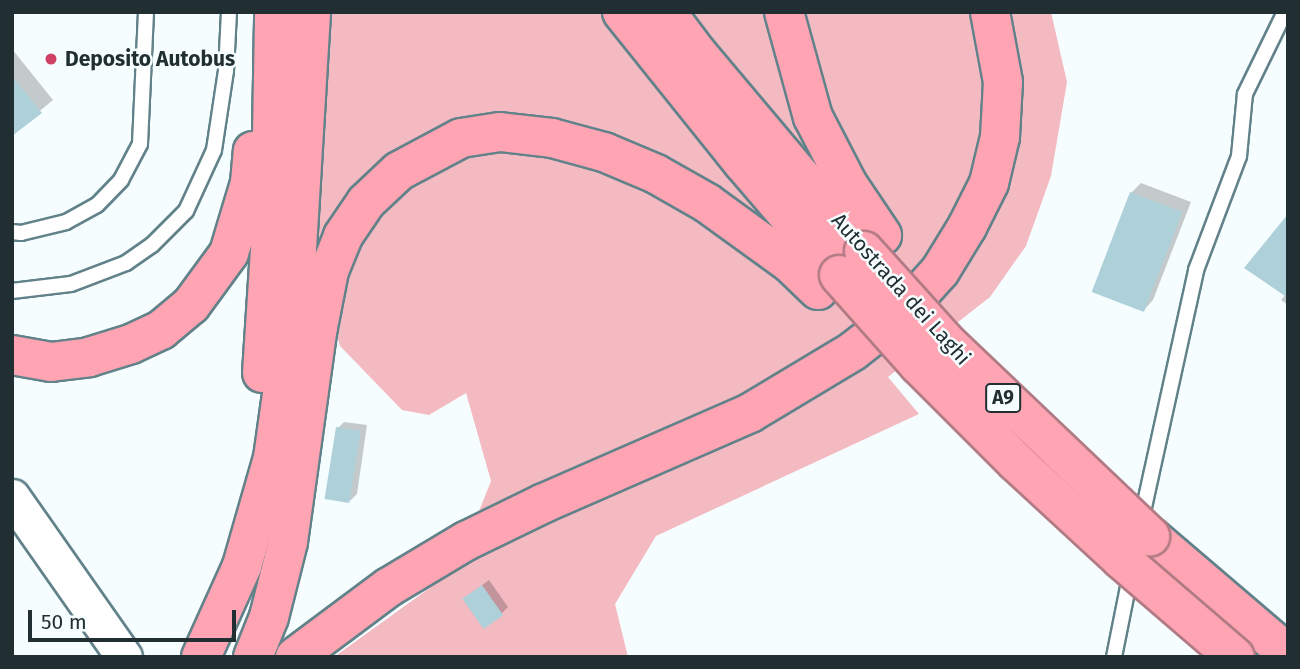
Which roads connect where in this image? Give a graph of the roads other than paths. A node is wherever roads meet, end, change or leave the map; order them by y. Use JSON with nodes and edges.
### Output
{"nodes":[{"id":1,"x":146,"y":12,"type":"edge"},
{"id":2,"x":229,"y":12,"type":"edge"},
{"id":3,"x":260,"y":12,"type":"edge"},
{"id":4,"x":274,"y":12,"type":"edge"},
{"id":5,"x":312,"y":12,"type":"edge"},
{"id":6,"x":622,"y":12,"type":"edge"},
{"id":7,"x":666,"y":12,"type":"edge"},
{"id":8,"x":783,"y":12,"type":"edge"},
{"id":9,"x":990,"y":12,"type":"edge"},
{"id":10,"x":1285,"y":12,"type":"edge"},
{"id":11,"x":12,"y":232,"type":"edge"},
{"id":12,"x":851,"y":263,"type":"junction"},
{"id":13,"x":12,"y":291,"type":"edge"},
{"id":14,"x":12,"y":355,"type":"edge"},
{"id":15,"x":12,"y":497,"type":"edge"},
{"id":16,"x":252,"y":535,"type":"junction"},
{"id":17,"x":1135,"y":548,"type":"junction"},
{"id":18,"x":1288,"y":654,"type":"edge"},
{"id":19,"x":124,"y":657,"type":"edge"},
{"id":20,"x":201,"y":657,"type":"edge"},
{"id":21,"x":253,"y":657,"type":"edge"},
{"id":22,"x":295,"y":657,"type":"edge"},
{"id":23,"x":1114,"y":657,"type":"edge"},
{"id":24,"x":1235,"y":657,"type":"edge"}],
"edges":[{"from":1,"to":11,"type":"lane"},
{"from":2,"to":13,"type":"lane"},
{"from":3,"to":14,"type":"highway"},
{"from":4,"to":16,"type":"highway"},
{"from":5,"to":16,"type":"highway"},
{"from":6,"to":12,"type":"highway","name":"Autostrada dei Laghi","number":"A9"},
{"from":7,"to":12,"type":"highway","name":"Autostrada dei Laghi","number":"A9"},
{"from":8,"to":12,"type":"highway"},
{"from":9,"to":22,"type":"highway"},
{"from":10,"to":23,"type":"lane"},
{"from":12,"to":17,"type":"highway","name":"Autostrada dei Laghi","number":"A9","bridge":true},
{"from":12,"to":17,"type":"highway","bridge":true},
{"from":12,"to":21,"type":"highway"},
{"from":15,"to":19,"type":"street"},
{"from":16,"to":20,"type":"highway"},
{"from":17,"to":18,"type":"highway","name":"Autostrada dei Laghi","number":"A9"},
{"from":17,"to":24,"type":"highway","name":"Autostrada dei Laghi","number":"A9","bridge":true}]}
